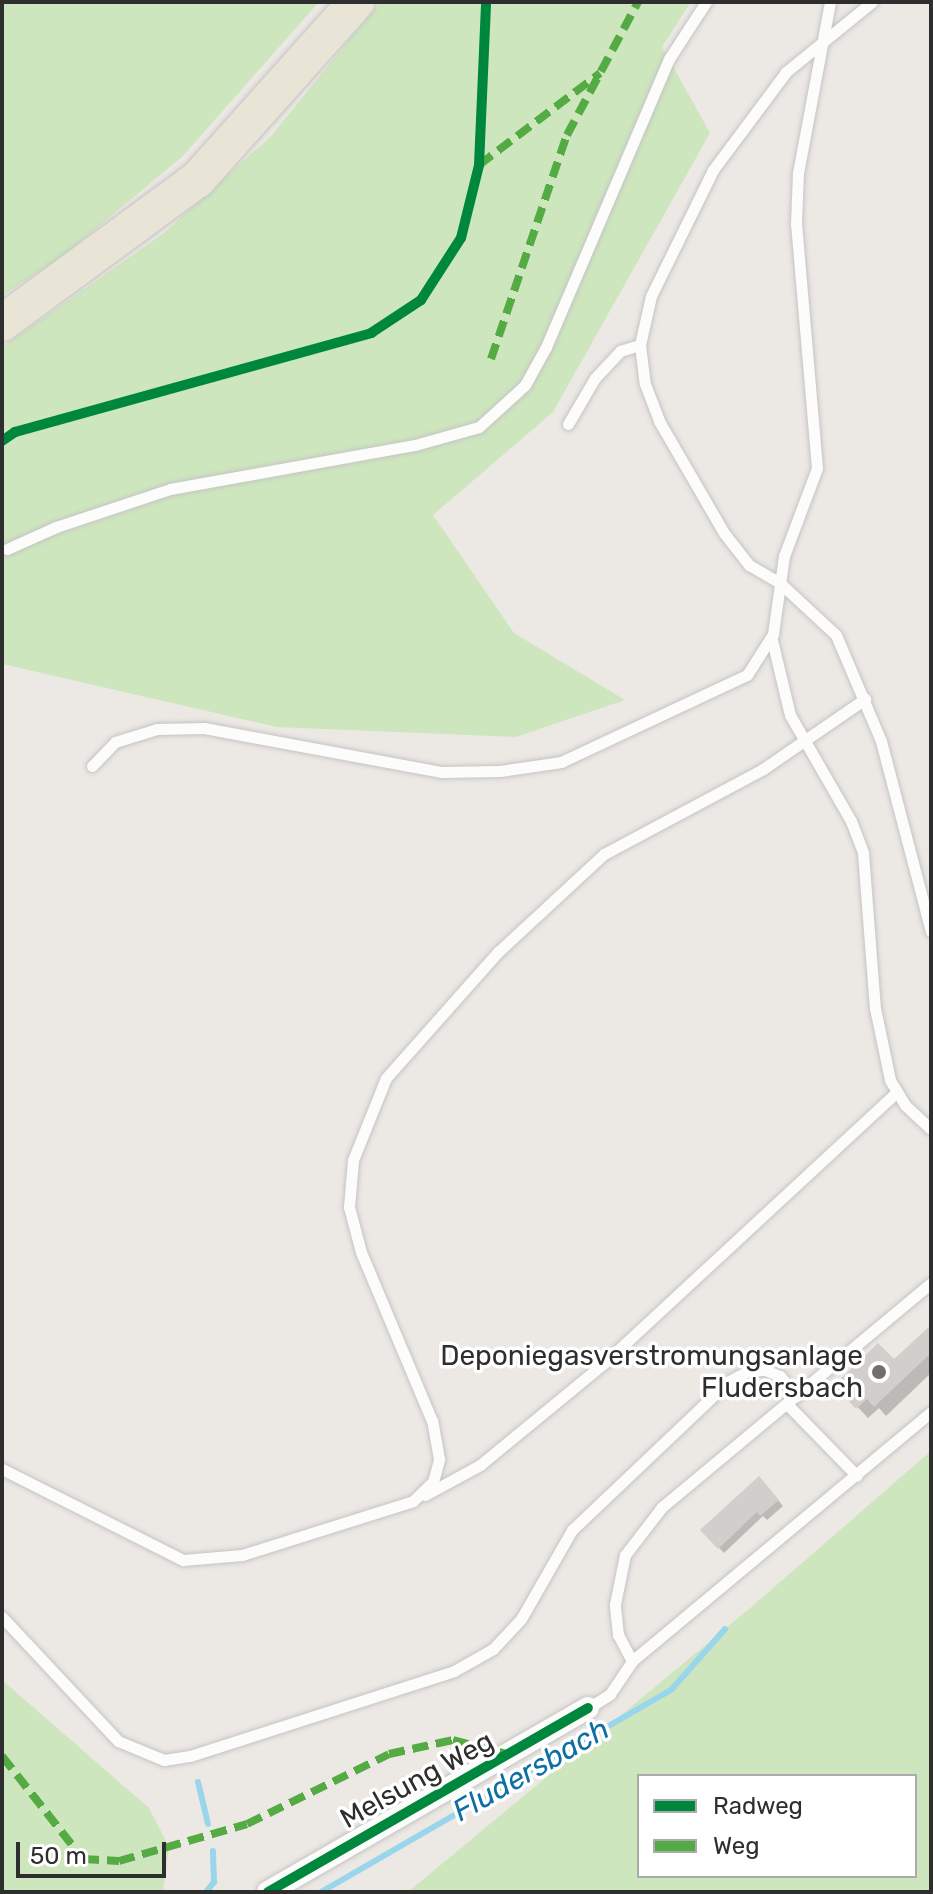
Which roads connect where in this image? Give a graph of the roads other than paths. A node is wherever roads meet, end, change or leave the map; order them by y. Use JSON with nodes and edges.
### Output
{"nodes":[{"id":1,"x":356,"y":2,"type":"edge"},
{"id":2,"x":706,"y":2,"type":"edge"},
{"id":3,"x":830,"y":2,"type":"edge"},
{"id":4,"x":872,"y":2,"type":"edge"},
{"id":5,"x":825,"y":35,"type":"junction"},
{"id":6,"x":2,"y":323,"type":"edge"},
{"id":7,"x":640,"y":345,"type":"junction"},
{"id":8,"x":568,"y":424,"type":"dead end"},
{"id":9,"x":7,"y":549,"type":"dead end"},
{"id":10,"x":780,"y":583,"type":"junction"},
{"id":11,"x":772,"y":638,"type":"junction"},
{"id":12,"x":865,"y":699,"type":"junction"},
{"id":13,"x":804,"y":744,"type":"junction"},
{"id":14,"x":92,"y":766,"type":"dead end"},
{"id":15,"x":931,"y":932,"type":"edge"},
{"id":16,"x":897,"y":1092,"type":"junction"},
{"id":17,"x":931,"y":1129,"type":"edge"},
{"id":18,"x":931,"y":1283,"type":"edge"},
{"id":19,"x":792,"y":1400,"type":"junction"},
{"id":20,"x":931,"y":1412,"type":"edge"},
{"id":21,"x":2,"y":1469,"type":"edge"},
{"id":22,"x":857,"y":1476,"type":"junction"},
{"id":23,"x":413,"y":1501,"type":"junction"},
{"id":24,"x":2,"y":1617,"type":"edge"},
{"id":25,"x":632,"y":1661,"type":"junction"},
{"id":26,"x":588,"y":1708,"type":"joint"},
{"id":27,"x":268,"y":1892,"type":"edge"}],
"edges":[{"from":1,"to":6,"type":"main road"},
{"from":2,"to":9,"type":"lane"},
{"from":3,"to":5,"type":"lane"},
{"from":4,"to":5,"type":"lane"},
{"from":5,"to":7,"type":"lane"},
{"from":5,"to":10,"type":"lane"},
{"from":7,"to":8,"type":"lane"},
{"from":7,"to":10,"type":"lane"},
{"from":10,"to":11,"type":"lane"},
{"from":10,"to":12,"type":"lane"},
{"from":11,"to":13,"type":"lane"},
{"from":11,"to":14,"type":"lane"},
{"from":12,"to":13,"type":"lane"},
{"from":12,"to":15,"type":"lane"},
{"from":13,"to":16,"type":"lane"},
{"from":13,"to":23,"type":"lane"},
{"from":16,"to":17,"type":"lane"},
{"from":16,"to":23,"type":"lane"},
{"from":18,"to":19,"type":"lane"},
{"from":19,"to":22,"type":"lane"},
{"from":19,"to":24,"type":"lane"},
{"from":19,"to":25,"type":"lane"},
{"from":20,"to":22,"type":"lane"},
{"from":21,"to":23,"type":"lane"},
{"from":22,"to":25,"type":"lane"},
{"from":25,"to":26,"type":"lane"},
{"from":26,"to":27,"type":"street","name":"Melsung Weg"}]}
